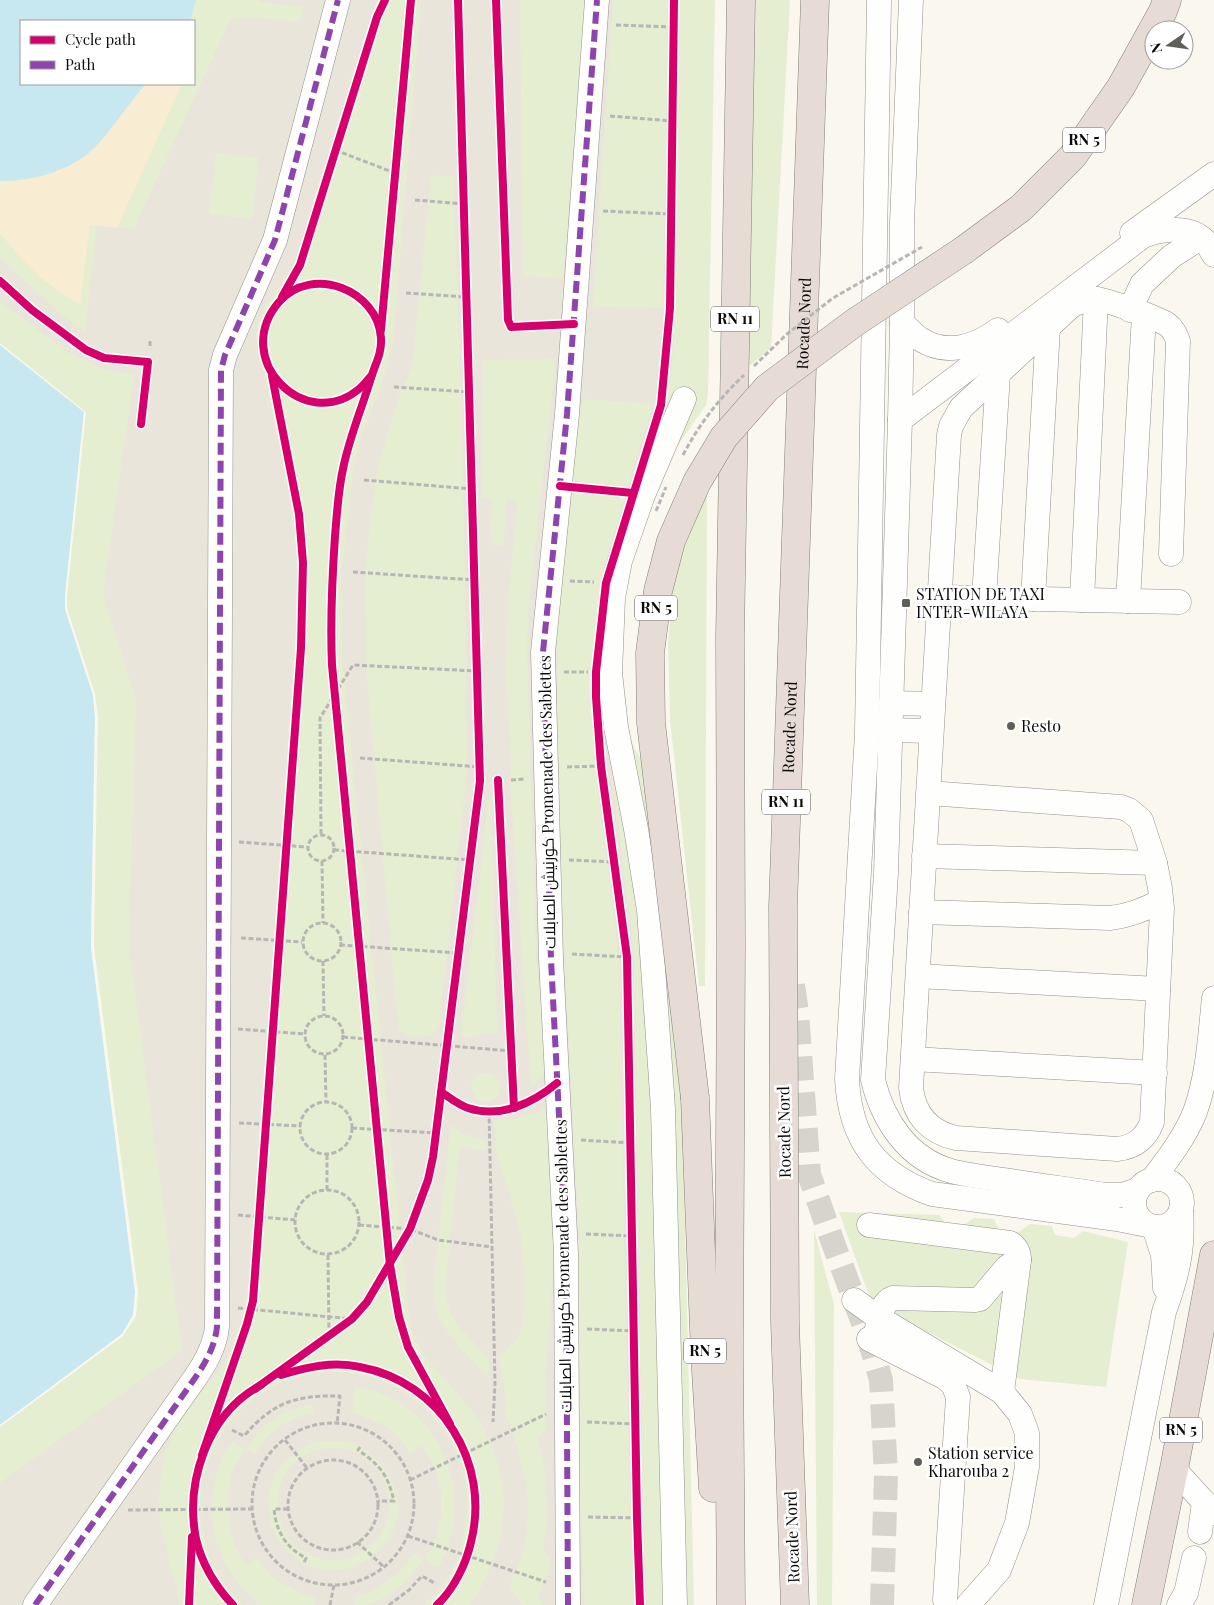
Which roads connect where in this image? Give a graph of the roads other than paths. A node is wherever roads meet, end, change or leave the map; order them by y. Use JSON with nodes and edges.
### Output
{"nodes":[{"id":1,"x":338,"y":0,"type":"edge"},
{"id":2,"x":597,"y":0,"type":"edge"},
{"id":3,"x":741,"y":0,"type":"edge"},
{"id":4,"x":815,"y":0,"type":"edge"},
{"id":5,"x":879,"y":0,"type":"edge"},
{"id":6,"x":911,"y":0,"type":"edge"},
{"id":7,"x":1167,"y":0,"type":"edge"},
{"id":8,"x":1214,"y":174,"type":"edge"},
{"id":9,"x":1207,"y":246,"type":"edge"},
{"id":10,"x":1096,"y":299,"type":"junction"},
{"id":11,"x":1137,"y":312,"type":"junction"},
{"id":12,"x":902,"y":323,"type":"junction"},
{"id":13,"x":1048,"y":327,"type":"junction"},
{"id":14,"x":998,"y":374,"type":"junction"},
{"id":15,"x":684,"y":399,"type":"dead end"},
{"id":16,"x":900,"y":420,"type":"junction"},
{"id":17,"x":1171,"y":554,"type":"dead end"},
{"id":18,"x":939,"y":597,"type":"junction"},
{"id":19,"x":984,"y":598,"type":"junction"},
{"id":20,"x":1033,"y":599,"type":"junction"},
{"id":21,"x":1082,"y":600,"type":"junction"},
{"id":22,"x":1128,"y":601,"type":"junction"},
{"id":23,"x":1178,"y":602,"type":"dead end"},
{"id":24,"x":891,"y":702,"type":"junction"},
{"id":25,"x":933,"y":704,"type":"junction"},
{"id":26,"x":889,"y":730,"type":"junction"},
{"id":27,"x":931,"y":731,"type":"junction"},
{"id":28,"x":928,"y":793,"type":"junction"},
{"id":29,"x":924,"y":856,"type":"junction"},
{"id":30,"x":1155,"y":863,"type":"junction"},
{"id":31,"x":1161,"y":901,"type":"junction"},
{"id":32,"x":921,"y":912,"type":"junction"},
{"id":33,"x":918,"y":976,"type":"junction"},
{"id":34,"x":1158,"y":989,"type":"junction"},
{"id":35,"x":1214,"y":998,"type":"edge"},
{"id":36,"x":913,"y":1059,"type":"junction"},
{"id":37,"x":1155,"y":1073,"type":"junction"},
{"id":38,"x":1145,"y":1185,"type":"junction"},
{"id":39,"x":1181,"y":1210,"type":"junction"},
{"id":40,"x":869,"y":1225,"type":"dead end"},
{"id":41,"x":1151,"y":1226,"type":"junction"},
{"id":42,"x":1214,"y":1255,"type":"edge"},
{"id":43,"x":1018,"y":1260,"type":"junction"},
{"id":44,"x":854,"y":1300,"type":"dead end"},
{"id":45,"x":1164,"y":1312,"type":"junction"},
{"id":46,"x":874,"y":1333,"type":"junction"},
{"id":47,"x":1002,"y":1392,"type":"junction"},
{"id":48,"x":1174,"y":1469,"type":"junction"},
{"id":49,"x":1209,"y":1508,"type":"edge"},
{"id":50,"x":1200,"y":1532,"type":"dead end"},
{"id":51,"x":1194,"y":1558,"type":"dead end"},
{"id":52,"x":979,"y":1602,"type":"edge"},
{"id":53,"x":936,"y":1603,"type":"edge"},
{"id":54,"x":35,"y":1605,"type":"edge"},
{"id":55,"x":568,"y":1605,"type":"edge"},
{"id":56,"x":675,"y":1605,"type":"edge"},
{"id":57,"x":720,"y":1605,"type":"edge"},
{"id":58,"x":731,"y":1605,"type":"edge"},
{"id":59,"x":795,"y":1605,"type":"edge"},
{"id":60,"x":1106,"y":1605,"type":"edge"},
{"id":61,"x":1146,"y":1605,"type":"edge"},
{"id":62,"x":1179,"y":1605,"type":"edge"}],
"edges":[{"from":1,"to":54,"type":"street"},
{"from":2,"to":55,"type":"street","name":"كورنيش الصابلات Promenade des Sablettes"},
{"from":3,"to":58,"type":"highway","number":"RN 11"},
{"from":4,"to":59,"type":"highway","name":"Rocade Nord","number":"RN 11"},
{"from":5,"to":41,"type":"street"},
{"from":6,"to":12,"type":"street"},
{"from":7,"to":57,"type":"highway","number":"RN 5","bridge":true},
{"from":8,"to":12,"type":"street"},
{"from":9,"to":11,"type":"street"},
{"from":9,"to":16,"type":"street"},
{"from":10,"to":11,"type":"street"},
{"from":10,"to":13,"type":"street"},
{"from":10,"to":21,"type":"street"},
{"from":11,"to":17,"type":"street"},
{"from":11,"to":22,"type":"street"},
{"from":12,"to":16,"type":"street"},
{"from":13,"to":14,"type":"street"},
{"from":13,"to":20,"type":"street"},
{"from":14,"to":18,"type":"street"},
{"from":14,"to":19,"type":"street"},
{"from":15,"to":56,"type":"street"},
{"from":16,"to":24,"type":"street"},
{"from":18,"to":19,"type":"street"},
{"from":18,"to":25,"type":"street"},
{"from":19,"to":20,"type":"street"},
{"from":20,"to":21,"type":"street"},
{"from":21,"to":22,"type":"street"},
{"from":22,"to":23,"type":"street"},
{"from":24,"to":25,"type":"street"},
{"from":24,"to":26,"type":"street"},
{"from":25,"to":27,"type":"street"},
{"from":26,"to":27,"type":"street"},
{"from":26,"to":38,"type":"street"},
{"from":27,"to":28,"type":"street"},
{"from":28,"to":29,"type":"street"},
{"from":28,"to":30,"type":"street"},
{"from":29,"to":30,"type":"street"},
{"from":29,"to":32,"type":"street"},
{"from":30,"to":31,"type":"street"},
{"from":31,"to":32,"type":"street"},
{"from":31,"to":34,"type":"street"},
{"from":32,"to":33,"type":"street"},
{"from":33,"to":34,"type":"street"},
{"from":33,"to":36,"type":"street"},
{"from":34,"to":37,"type":"street"},
{"from":35,"to":38,"type":"street"},
{"from":36,"to":37,"type":"street"},
{"from":36,"to":37,"type":"street"},
{"from":38,"to":39,"type":"street"},
{"from":38,"to":41,"type":"street"},
{"from":39,"to":41,"type":"street"},
{"from":39,"to":45,"type":"street"},
{"from":40,"to":43,"type":"street"},
{"from":41,"to":45,"type":"street"},
{"from":42,"to":48,"type":"highway","number":"RN 5"},
{"from":43,"to":46,"type":"street"},
{"from":43,"to":47,"type":"street"},
{"from":44,"to":46,"type":"street"},
{"from":45,"to":60,"type":"street"},
{"from":46,"to":47,"type":"street"},
{"from":46,"to":53,"type":"street"},
{"from":47,"to":52,"type":"street"},
{"from":48,"to":49,"type":"street"},
{"from":48,"to":61,"type":"highway","number":"RN 5"},
{"from":49,"to":50,"type":"street"},
{"from":51,"to":62,"type":"street"},
{"from":52,"to":53,"type":"street"}]}
